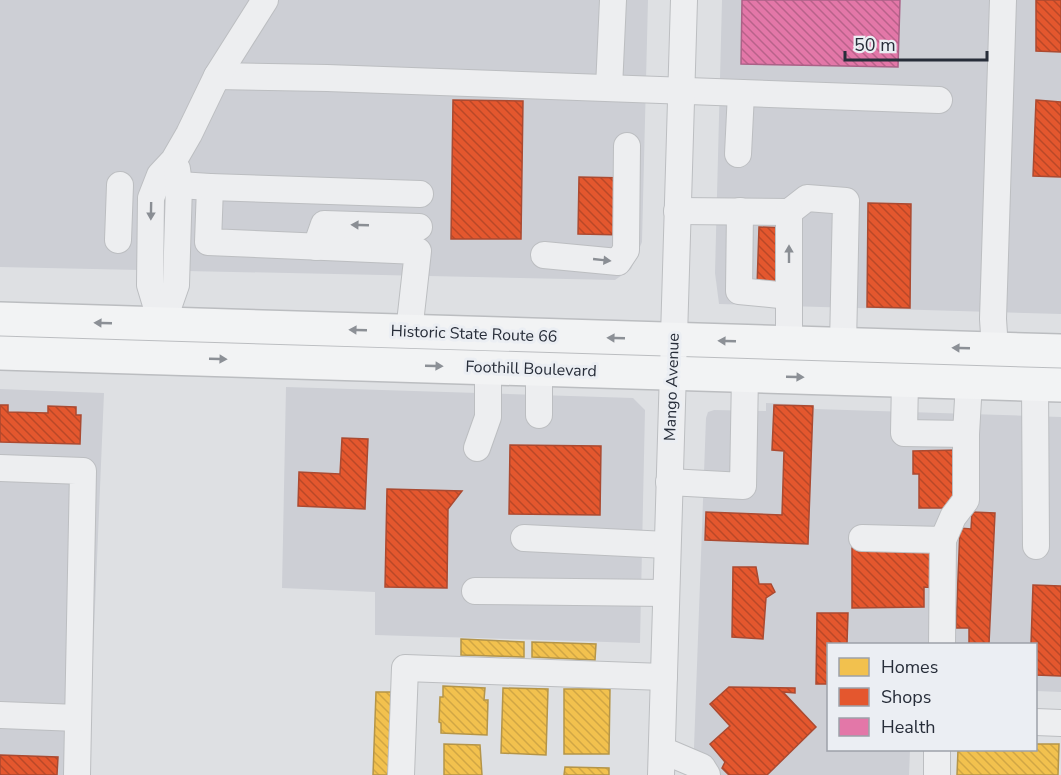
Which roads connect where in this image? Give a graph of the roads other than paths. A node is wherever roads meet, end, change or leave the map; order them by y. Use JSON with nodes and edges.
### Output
{"nodes":[{"id":1,"x":265,"y":0,"type":"edge"},
{"id":2,"x":613,"y":0,"type":"edge"},
{"id":3,"x":684,"y":0,"type":"edge"},
{"id":4,"x":1003,"y":0,"type":"edge"},
{"id":5,"x":217,"y":76,"type":"junction"},
{"id":6,"x":609,"y":88,"type":"junction"},
{"id":7,"x":681,"y":91,"type":"junction"},
{"id":8,"x":741,"y":93,"type":"junction"},
{"id":9,"x":939,"y":100,"type":"dead end"},
{"id":10,"x":627,"y":146,"type":"dead end"},
{"id":11,"x":738,"y":154,"type":"dead end"},
{"id":12,"x":176,"y":173,"type":"junction"},
{"id":13,"x":120,"y":186,"type":"dead end"},
{"id":14,"x":210,"y":187,"type":"junction"},
{"id":15,"x":420,"y":194,"type":"dead end"},
{"id":16,"x":677,"y":211,"type":"junction"},
{"id":17,"x":740,"y":211,"type":"junction"},
{"id":18,"x":789,"y":218,"type":"junction"},
{"id":19,"x":419,"y":227,"type":"dead end"},
{"id":20,"x":118,"y":240,"type":"dead end"},
{"id":21,"x":316,"y":247,"type":"junction"},
{"id":22,"x":544,"y":255,"type":"dead end"},
{"id":23,"x":757,"y":293,"type":"junction"},
{"id":24,"x":789,"y":296,"type":"junction"},
{"id":25,"x":0,"y":319,"type":"edge"},
{"id":26,"x":162,"y":325,"type":"junction"},
{"id":27,"x":409,"y":332,"type":"junction"},
{"id":28,"x":674,"y":340,"type":"junction"},
{"id":29,"x":789,"y":343,"type":"junction"},
{"id":30,"x":843,"y":345,"type":"junction"},
{"id":31,"x":995,"y":349,"type":"junction"},
{"id":32,"x":1061,"y":351,"type":"edge"},
{"id":33,"x":0,"y":353,"type":"edge"},
{"id":34,"x":160,"y":357,"type":"junction"},
{"id":35,"x":488,"y":367,"type":"junction"},
{"id":36,"x":539,"y":369,"type":"junction"},
{"id":37,"x":673,"y":373,"type":"junction"},
{"id":38,"x":745,"y":375,"type":"junction"},
{"id":39,"x":905,"y":380,"type":"junction"},
{"id":40,"x":969,"y":382,"type":"junction"},
{"id":41,"x":1048,"y":384,"type":"edge"},
{"id":42,"x":539,"y":416,"type":"dead end"},
{"id":43,"x":966,"y":434,"type":"junction"},
{"id":44,"x":477,"y":448,"type":"dead end"},
{"id":45,"x":0,"y":468,"type":"edge"},
{"id":46,"x":669,"y":482,"type":"junction"},
{"id":47,"x":524,"y":538,"type":"dead end"},
{"id":48,"x":862,"y":538,"type":"dead end"},
{"id":49,"x":943,"y":540,"type":"junction"},
{"id":50,"x":667,"y":545,"type":"junction"},
{"id":51,"x":1036,"y":546,"type":"dead end"},
{"id":52,"x":475,"y":591,"type":"dead end"},
{"id":53,"x":666,"y":593,"type":"junction"},
{"id":54,"x":942,"y":643,"type":"edge"},
{"id":55,"x":664,"y":677,"type":"junction"},
{"id":56,"x":0,"y":715,"type":"edge"},
{"id":57,"x":78,"y":718,"type":"junction"},
{"id":58,"x":1037,"y":722,"type":"edge"},
{"id":59,"x":1061,"y":723,"type":"edge"},
{"id":60,"x":938,"y":751,"type":"edge"},
{"id":61,"x":661,"y":763,"type":"edge"},
{"id":62,"x":77,"y":775,"type":"edge"},
{"id":63,"x":401,"y":775,"type":"edge"},
{"id":64,"x":707,"y":775,"type":"edge"},
{"id":65,"x":937,"y":775,"type":"edge"}],
"edges":[{"from":1,"to":5,"type":"street"},
{"from":2,"to":6,"type":"street"},
{"from":3,"to":7,"type":"street","name":"Mango Avenue"},
{"from":4,"to":31,"type":"street"},
{"from":5,"to":6,"type":"street"},
{"from":5,"to":12,"type":"street"},
{"from":6,"to":7,"type":"street"},
{"from":7,"to":8,"type":"street"},
{"from":7,"to":16,"type":"street","name":"Mango Avenue"},
{"from":8,"to":9,"type":"street"},
{"from":8,"to":11,"type":"street"},
{"from":22,"to":10,"type":"street","one_way":true},
{"from":12,"to":14,"type":"street"},
{"from":12,"to":26,"type":"street"},
{"from":13,"to":20,"type":"street"},
{"from":14,"to":15,"type":"street"},
{"from":14,"to":21,"type":"street"},
{"from":16,"to":17,"type":"street"},
{"from":16,"to":28,"type":"street","name":"Mango Avenue"},
{"from":17,"to":18,"type":"street"},
{"from":17,"to":23,"type":"street"},
{"from":18,"to":23,"type":"street"},
{"from":24,"to":18,"type":"street","one_way":true},
{"from":18,"to":30,"type":"street"},
{"from":19,"to":21,"type":"street","one_way":true},
{"from":21,"to":27,"type":"street"},
{"from":23,"to":24,"type":"street"},
{"from":24,"to":29,"type":"street"},
{"from":26,"to":25,"type":"main road","one_way":true},
{"from":27,"to":26,"type":"main road","name":"Historic State Route 66","one_way":true},
{"from":26,"to":34,"type":"main road"},
{"from":28,"to":27,"type":"main road","name":"Historic State Route 66","one_way":true},
{"from":29,"to":28,"type":"main road","one_way":true},
{"from":28,"to":37,"type":"street","name":"Mango Avenue"},
{"from":29,"to":30,"type":"main road"},
{"from":31,"to":30,"type":"main road","one_way":true},
{"from":31,"to":32,"type":"main road"},
{"from":33,"to":34,"type":"main road","name":"Foothill Boulevard"},
{"from":34,"to":35,"type":"main road","name":"Foothill Boulevard","one_way":true},
{"from":35,"to":36,"type":"main road","name":"Foothill Boulevard"},
{"from":35,"to":44,"type":"street"},
{"from":36,"to":37,"type":"main road","name":"Foothill Boulevard"},
{"from":36,"to":42,"type":"street"},
{"from":37,"to":38,"type":"main road","name":"Foothill Boulevard"},
{"from":37,"to":46,"type":"street","name":"Mango Avenue"},
{"from":38,"to":39,"type":"main road","name":"Foothill Boulevard","one_way":true},
{"from":38,"to":46,"type":"street"},
{"from":39,"to":40,"type":"main road","name":"Foothill Boulevard"},
{"from":39,"to":43,"type":"street"},
{"from":40,"to":41,"type":"main road","name":"Foothill Boulevard"},
{"from":40,"to":43,"type":"street"},
{"from":41,"to":51,"type":"street"},
{"from":43,"to":49,"type":"street"},
{"from":45,"to":57,"type":"street"},
{"from":46,"to":50,"type":"street","name":"Mango Avenue"},
{"from":47,"to":50,"type":"street"},
{"from":48,"to":49,"type":"street"},
{"from":49,"to":54,"type":"street"},
{"from":50,"to":53,"type":"street","name":"Mango Avenue"},
{"from":52,"to":53,"type":"street"},
{"from":53,"to":55,"type":"street","name":"Mango Avenue"},
{"from":55,"to":61,"type":"street","name":"Mango Avenue"},
{"from":55,"to":63,"type":"street"},
{"from":56,"to":57,"type":"street"},
{"from":57,"to":62,"type":"street"},
{"from":58,"to":59,"type":"street"},
{"from":60,"to":65,"type":"street"},
{"from":61,"to":64,"type":"street"}]}
